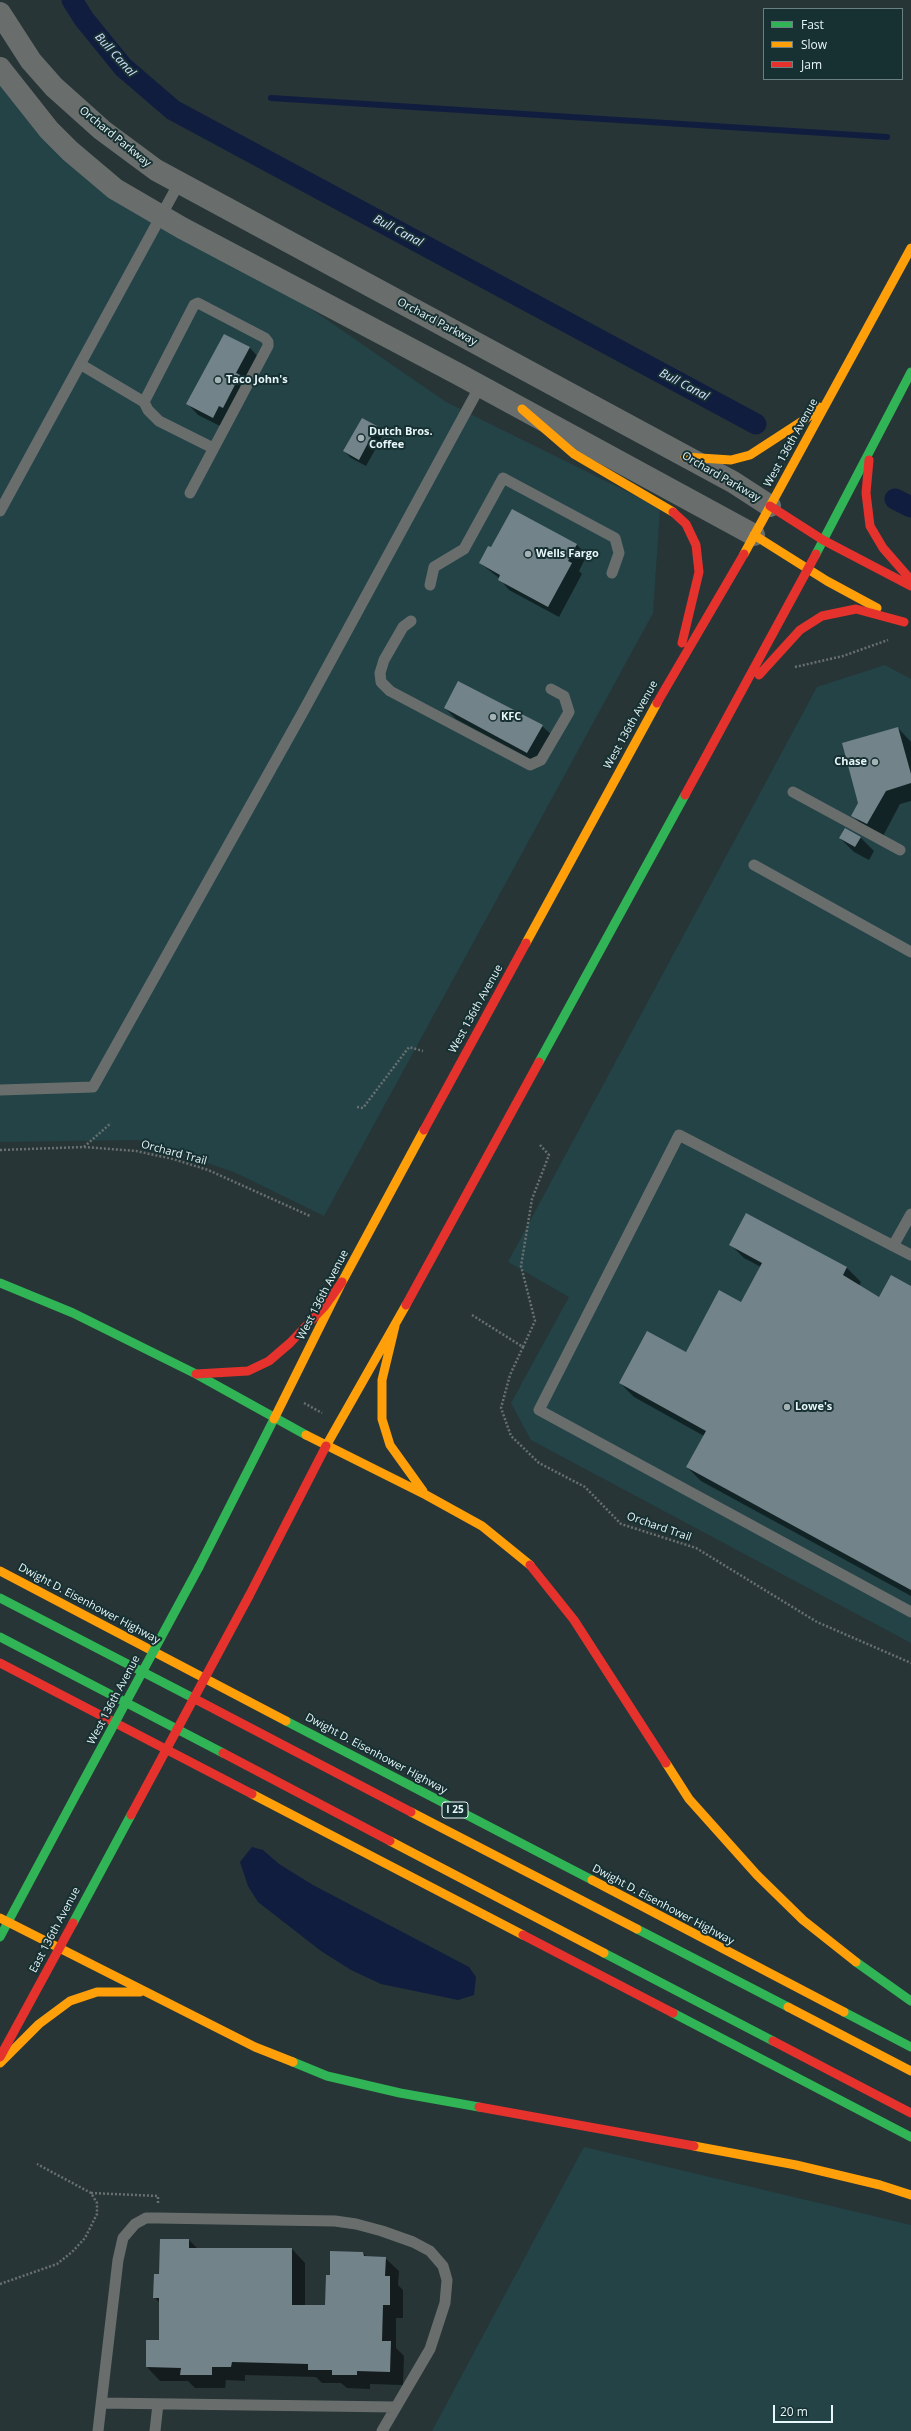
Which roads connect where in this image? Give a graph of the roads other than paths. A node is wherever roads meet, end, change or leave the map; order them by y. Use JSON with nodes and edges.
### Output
{"nodes":[{"id":1,"x":0,"y":13,"type":"edge"},
{"id":2,"x":0,"y":68,"type":"edge"},
{"id":3,"x":179,"y":183,"type":"junction"},
{"id":4,"x":161,"y":216,"type":"junction"},
{"id":5,"x":911,"y":248,"type":"edge"},
{"id":6,"x":80,"y":364,"type":"junction"},
{"id":7,"x":911,"y":372,"type":"edge"},
{"id":8,"x":480,"y":386,"type":"junction"},
{"id":9,"x":829,"y":398,"type":"junction"},
{"id":10,"x":144,"y":402,"type":"junction"},
{"id":11,"x":522,"y":409,"type":"junction"},
{"id":12,"x":874,"y":442,"type":"junction"},
{"id":13,"x":213,"y":448,"type":"junction"},
{"id":14,"x":685,"y":457,"type":"junction"},
{"id":15,"x":190,"y":493,"type":"dead end"},
{"id":16,"x":770,"y":506,"type":"junction"},
{"id":17,"x":0,"y":511,"type":"edge"},
{"id":18,"x":754,"y":535,"type":"junction"},
{"id":19,"x":823,"y":540,"type":"junction"},
{"id":20,"x":808,"y":569,"type":"junction"},
{"id":21,"x":612,"y":573,"type":"dead end"},
{"id":22,"x":911,"y":580,"type":"edge"},
{"id":23,"x":430,"y":585,"type":"dead end"},
{"id":24,"x":911,"y":586,"type":"edge"},
{"id":25,"x":411,"y":621,"type":"dead end"},
{"id":26,"x":907,"y":624,"type":"edge"},
{"id":27,"x":673,"y":674,"type":"junction"},
{"id":28,"x":551,"y":689,"type":"dead end"},
{"id":29,"x":734,"y":704,"type":"junction"},
{"id":30,"x":793,"y":792,"type":"dead end"},
{"id":31,"x":900,"y":850,"type":"dead end"},
{"id":32,"x":754,"y":865,"type":"dead end"},
{"id":33,"x":911,"y":952,"type":"edge"},
{"id":34,"x":0,"y":1090,"type":"edge"},
{"id":35,"x":911,"y":1214,"type":"edge"},
{"id":36,"x":893,"y":1246,"type":"junction"},
{"id":37,"x":911,"y":1255,"type":"edge"},
{"id":38,"x":342,"y":1282,"type":"junction"},
{"id":39,"x":0,"y":1283,"type":"edge"},
{"id":40,"x":396,"y":1326,"type":"junction"},
{"id":41,"x":196,"y":1374,"type":"junction"},
{"id":42,"x":274,"y":1419,"type":"junction"},
{"id":43,"x":326,"y":1446,"type":"junction"},
{"id":44,"x":426,"y":1495,"type":"junction"},
{"id":45,"x":0,"y":1571,"type":"edge"},
{"id":46,"x":0,"y":1598,"type":"edge"},
{"id":47,"x":911,"y":1612,"type":"edge"},
{"id":48,"x":0,"y":1637,"type":"edge"},
{"id":49,"x":0,"y":1663,"type":"edge"},
{"id":50,"x":4,"y":1920,"type":"edge"},
{"id":51,"x":0,"y":1937,"type":"edge"},
{"id":52,"x":59,"y":1948,"type":"junction"},
{"id":53,"x":147,"y":1992,"type":"junction"},
{"id":54,"x":911,"y":2001,"type":"edge"},
{"id":55,"x":911,"y":2047,"type":"edge"},
{"id":56,"x":0,"y":2056,"type":"edge"},
{"id":57,"x":0,"y":2063,"type":"edge"},
{"id":58,"x":911,"y":2071,"type":"edge"},
{"id":59,"x":911,"y":2113,"type":"edge"},
{"id":60,"x":911,"y":2137,"type":"edge"},
{"id":61,"x":911,"y":2195,"type":"edge"},
{"id":62,"x":102,"y":2403,"type":"junction"},
{"id":63,"x":158,"y":2404,"type":"junction"},
{"id":64,"x":395,"y":2407,"type":"junction"},
{"id":65,"x":98,"y":2431,"type":"edge"},
{"id":66,"x":155,"y":2431,"type":"edge"},
{"id":67,"x":382,"y":2431,"type":"edge"}],
"edges":[{"from":1,"to":3,"type":"street","name":"Orchard Parkway"},
{"from":2,"to":4,"type":"street"},
{"from":3,"to":4,"type":"lane"},
{"from":3,"to":14,"type":"street","name":"Orchard Parkway"},
{"from":4,"to":6,"type":"lane"},
{"from":4,"to":8,"type":"street"},
{"from":5,"to":9,"type":"main road","name":"West 136th Avenue"},
{"from":6,"to":10,"type":"lane"},
{"from":6,"to":17,"type":"lane"},
{"from":7,"to":12,"type":"main road"},
{"from":8,"to":11,"type":"street"},
{"from":8,"to":34,"type":"lane"},
{"from":9,"to":14,"type":"main road"},
{"from":9,"to":16,"type":"main road","name":"West 136th Avenue"},
{"from":10,"to":13,"type":"lane"},
{"from":10,"to":13,"type":"lane"},
{"from":11,"to":18,"type":"street"},
{"from":11,"to":27,"type":"main road"},
{"from":12,"to":19,"type":"main road"},
{"from":12,"to":22,"type":"main road"},
{"from":13,"to":15,"type":"lane"},
{"from":14,"to":16,"type":"street","name":"Orchard Parkway"},
{"from":16,"to":18,"type":"main road","name":"West 136th Avenue"},
{"from":16,"to":19,"type":"main road","name":"Orchard Parkway"},
{"from":18,"to":20,"type":"main road"},
{"from":18,"to":27,"type":"main road","name":"West 136th Avenue"},
{"from":19,"to":20,"type":"main road"},
{"from":19,"to":24,"type":"main road","name":"Orchard Parkway"},
{"from":20,"to":26,"type":"main road"},
{"from":20,"to":29,"type":"main road"},
{"from":21,"to":23,"type":"lane"},
{"from":25,"to":28,"type":"lane"},
{"from":26,"to":29,"type":"main road"},
{"from":27,"to":38,"type":"main road","name":"West 136th Avenue"},
{"from":29,"to":40,"type":"main road"},
{"from":30,"to":31,"type":"lane"},
{"from":32,"to":33,"type":"lane"},
{"from":35,"to":36,"type":"lane"},
{"from":36,"to":37,"type":"lane"},
{"from":36,"to":47,"type":"lane"},
{"from":38,"to":41,"type":"main road"},
{"from":38,"to":42,"type":"main road","name":"West 136th Avenue"},
{"from":39,"to":41,"type":"main road"},
{"from":40,"to":43,"type":"main road"},
{"from":40,"to":44,"type":"main road"},
{"from":41,"to":42,"type":"main road"},
{"from":42,"to":43,"type":"main road"},
{"from":42,"to":50,"type":"main road","name":"West 136th Avenue","bridge":true},
{"from":43,"to":44,"type":"main road"},
{"from":43,"to":52,"type":"main road","name":"East 136th Avenue","bridge":true},
{"from":44,"to":54,"type":"main road"},
{"from":45,"to":55,"type":"main road","name":"Dwight D. Eisenhower Highway","number":"I 25"},
{"from":46,"to":58,"type":"main road"},
{"from":48,"to":59,"type":"main road"},
{"from":49,"to":60,"type":"main road"},
{"from":50,"to":51,"type":"main road"},
{"from":50,"to":52,"type":"main road"},
{"from":52,"to":53,"type":"main road"},
{"from":52,"to":56,"type":"main road","name":"East 136th Avenue"},
{"from":53,"to":57,"type":"main road"},
{"from":53,"to":61,"type":"main road"},
{"from":62,"to":63,"type":"lane"},
{"from":62,"to":64,"type":"lane"},
{"from":62,"to":65,"type":"lane"},
{"from":63,"to":64,"type":"lane"},
{"from":63,"to":66,"type":"lane"},
{"from":64,"to":67,"type":"lane"}]}
